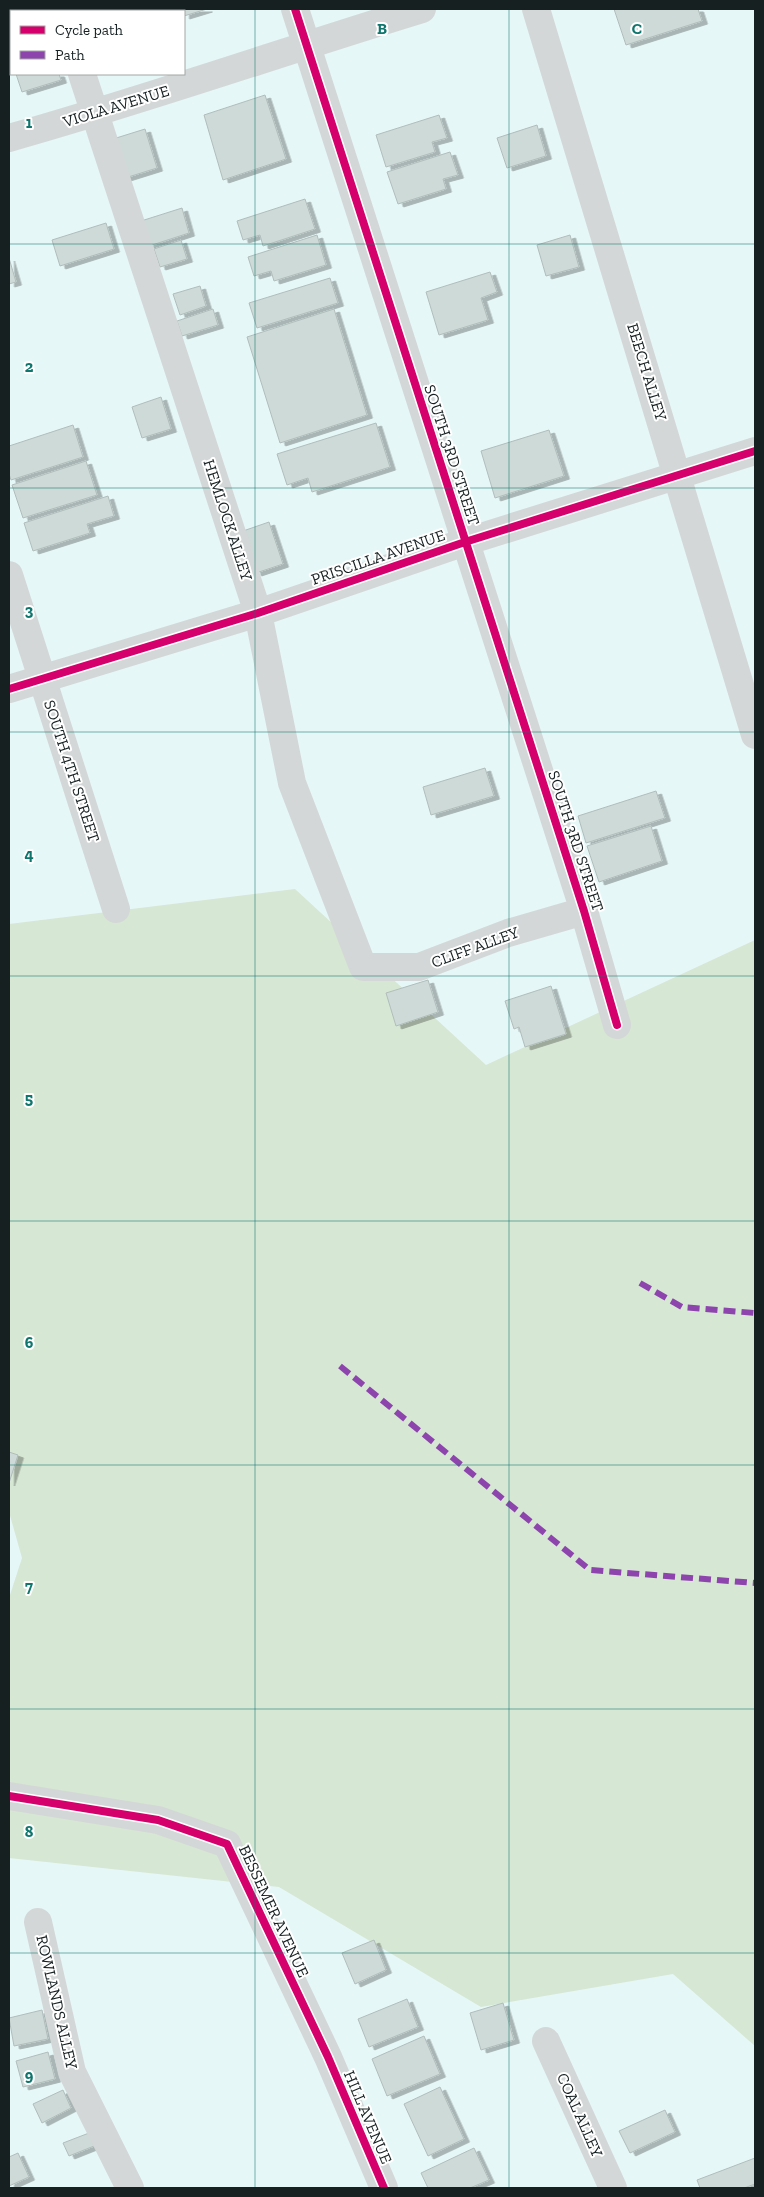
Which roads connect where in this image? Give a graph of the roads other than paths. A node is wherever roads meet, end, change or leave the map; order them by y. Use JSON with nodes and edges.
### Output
{"nodes":[{"id":1,"x":295,"y":9,"type":"edge"},
{"id":2,"x":422,"y":9,"type":"edge"},
{"id":3,"x":536,"y":9,"type":"edge"},
{"id":4,"x":307,"y":44,"type":"junction"},
{"id":5,"x":82,"y":75,"type":"edge"},
{"id":6,"x":96,"y":114,"type":"junction"},
{"id":7,"x":9,"y":138,"type":"edge"},
{"id":8,"x":755,"y":452,"type":"edge"},
{"id":9,"x":678,"y":475,"type":"junction"},
{"id":10,"x":465,"y":542,"type":"junction"},
{"id":11,"x":9,"y":575,"type":"edge"},
{"id":12,"x":258,"y":613,"type":"junction"},
{"id":13,"x":43,"y":679,"type":"junction"},
{"id":14,"x":9,"y":688,"type":"edge"},
{"id":15,"x":755,"y":735,"type":"edge"},
{"id":16,"x":116,"y":909,"type":"dead end"},
{"id":17,"x":584,"y":911,"type":"junction"},
{"id":18,"x":363,"y":967,"type":"joint"},
{"id":19,"x":617,"y":1025,"type":"dead end"},
{"id":20,"x":9,"y":1796,"type":"edge"},
{"id":21,"x":38,"y":1922,"type":"dead end"},
{"id":22,"x":546,"y":2041,"type":"dead end"},
{"id":23,"x":328,"y":2057,"type":"joint"},
{"id":24,"x":130,"y":2188,"type":"edge"},
{"id":25,"x":384,"y":2188,"type":"edge"},
{"id":26,"x":613,"y":2188,"type":"edge"}],
"edges":[{"from":1,"to":4,"type":"street","name":"SOUTH 3RD STREET"},
{"from":2,"to":4,"type":"street","name":"VIOLA AVENUE"},
{"from":3,"to":9,"type":"street","name":"BEECH ALLEY"},
{"from":4,"to":6,"type":"street","name":"VIOLA AVENUE"},
{"from":4,"to":10,"type":"street","name":"SOUTH 3RD STREET"},
{"from":5,"to":6,"type":"street","name":"HEMLOCK ALLEY"},
{"from":6,"to":7,"type":"street","name":"VIOLA AVENUE"},
{"from":6,"to":12,"type":"street","name":"HEMLOCK ALLEY"},
{"from":8,"to":9,"type":"street","name":"PRISCILLA AVENUE"},
{"from":9,"to":10,"type":"street","name":"PRISCILLA AVENUE"},
{"from":9,"to":15,"type":"street","name":"BEECH ALLEY"},
{"from":10,"to":12,"type":"street","name":"PRISCILLA AVENUE"},
{"from":10,"to":17,"type":"street","name":"SOUTH 3RD STREET"},
{"from":11,"to":13,"type":"street","name":"SOUTH 4TH STREET"},
{"from":12,"to":13,"type":"street","name":"PRISCILLA AVENUE"},
{"from":12,"to":18,"type":"street","name":"HEMLOCK ALLEY"},
{"from":13,"to":14,"type":"street","name":"PRISCILLA AVENUE"},
{"from":13,"to":16,"type":"street","name":"SOUTH 4TH STREET"},
{"from":17,"to":18,"type":"street","name":"CLIFF ALLEY"},
{"from":17,"to":19,"type":"street","name":"SOUTH 3RD STREET"},
{"from":20,"to":23,"type":"street","name":"BESSEMER AVENUE"},
{"from":21,"to":24,"type":"street","name":"ROWLANDS ALLEY"},
{"from":22,"to":26,"type":"street","name":"COAL ALLEY"},
{"from":23,"to":25,"type":"street","name":"HILL AVENUE"}]}
